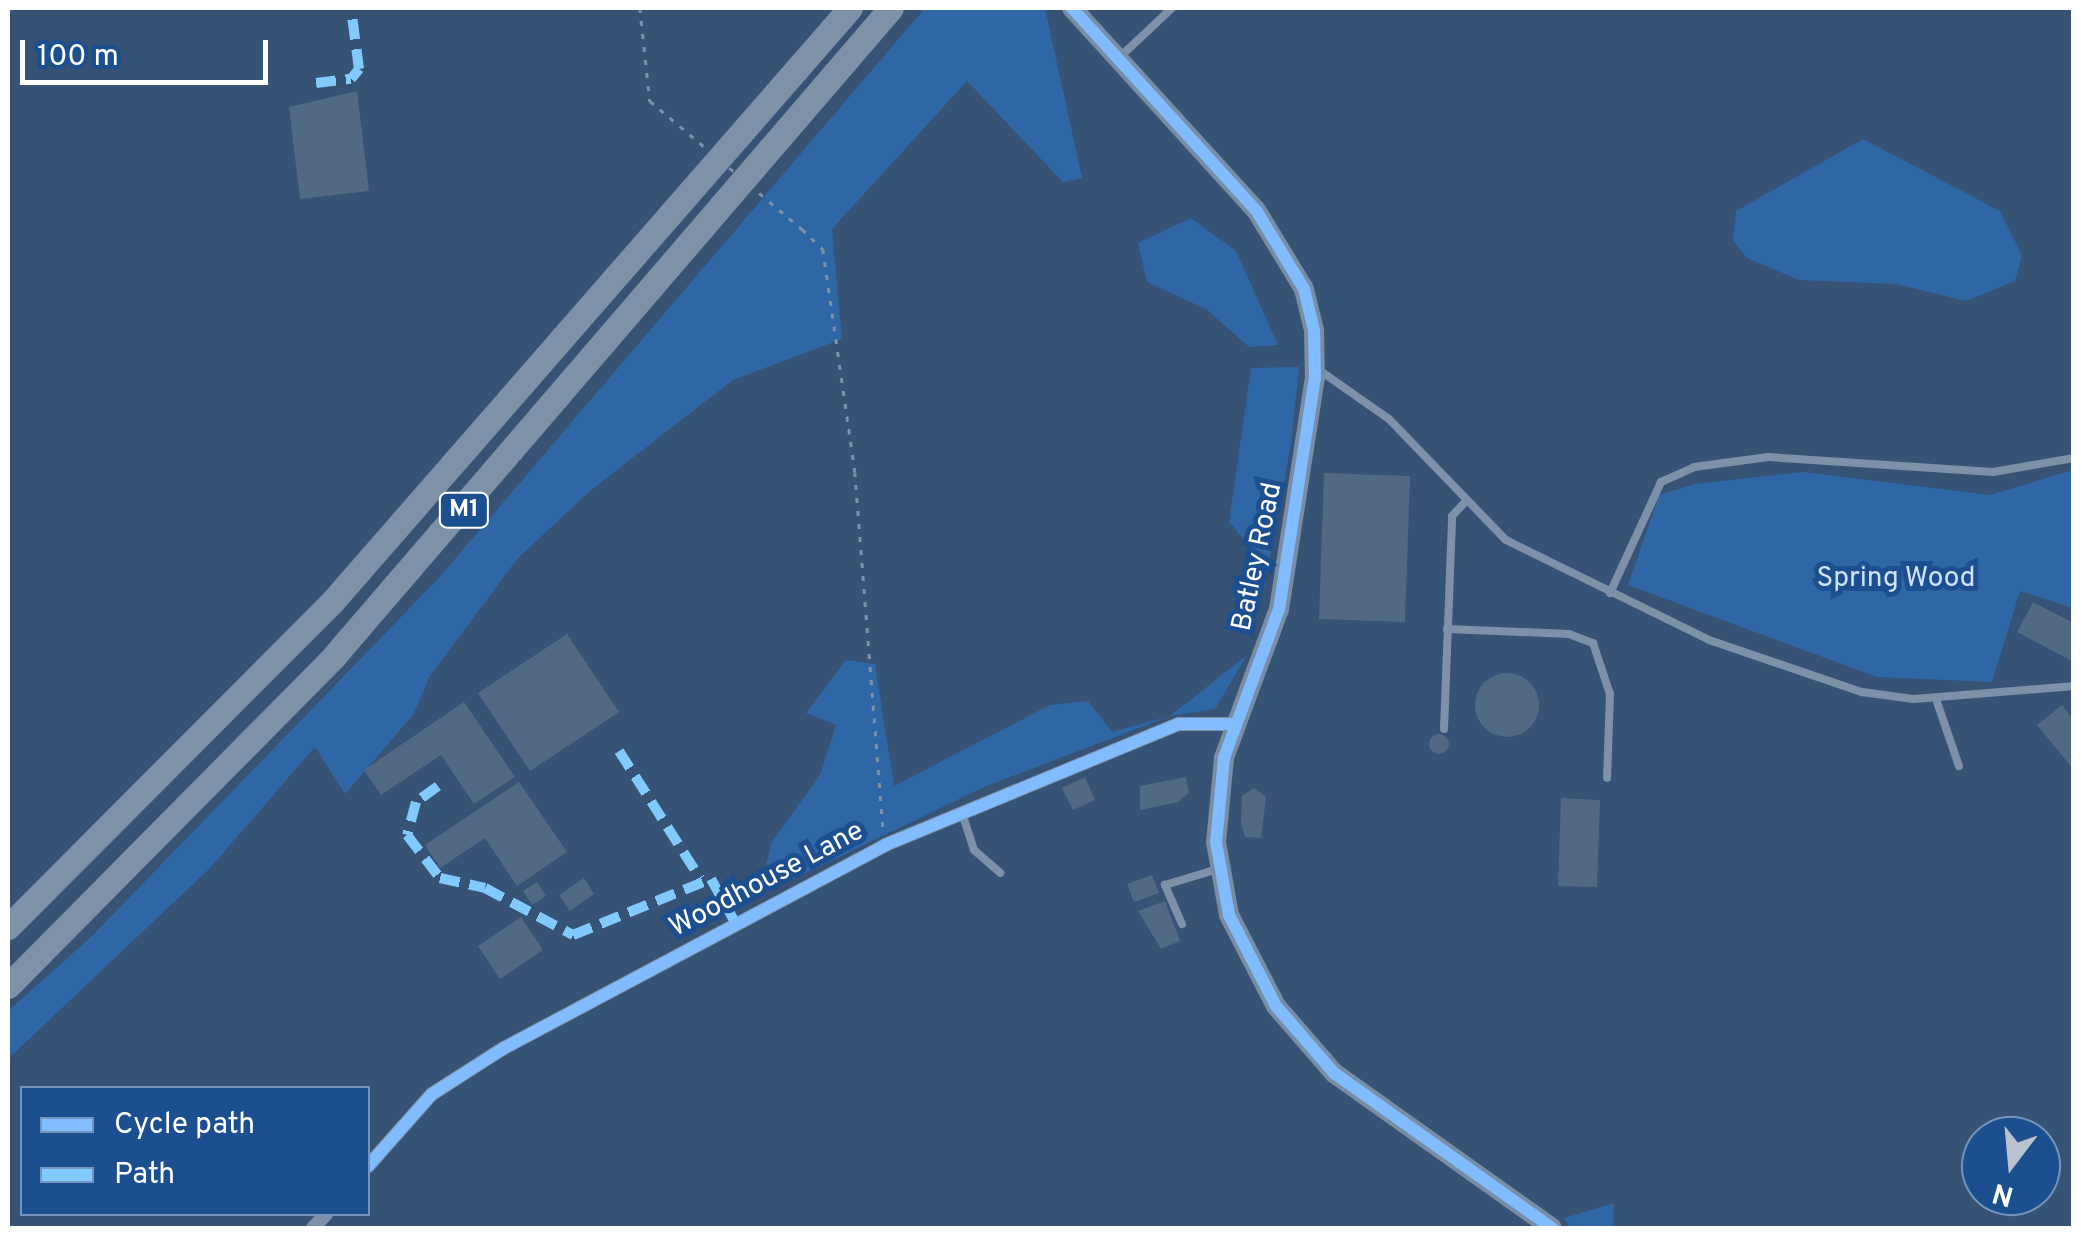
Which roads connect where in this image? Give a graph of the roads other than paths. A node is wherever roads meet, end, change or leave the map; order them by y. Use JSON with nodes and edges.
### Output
{"nodes":[{"id":1,"x":850,"y":8,"type":"edge"},
{"id":2,"x":891,"y":8,"type":"edge"},
{"id":3,"x":1072,"y":8,"type":"edge"},
{"id":4,"x":1172,"y":8,"type":"edge"},
{"id":5,"x":1114,"y":63,"type":"junction"},
{"id":6,"x":1315,"y":368,"type":"junction"},
{"id":7,"x":2074,"y":458,"type":"edge"},
{"id":8,"x":1463,"y":504,"type":"junction"},
{"id":9,"x":1610,"y":593,"type":"junction"},
{"id":10,"x":1448,"y":629,"type":"junction"},
{"id":11,"x":2074,"y":686,"type":"edge"},
{"id":12,"x":1936,"y":699,"type":"junction"},
{"id":13,"x":1232,"y":724,"type":"junction"},
{"id":14,"x":1444,"y":729,"type":"dead end"},
{"id":15,"x":1959,"y":766,"type":"dead end"},
{"id":16,"x":1607,"y":778,"type":"dead end"},
{"id":17,"x":962,"y":809,"type":"junction"},
{"id":18,"x":1220,"y":868,"type":"junction"},
{"id":19,"x":1000,"y":873,"type":"dead end"},
{"id":20,"x":1182,"y":924,"type":"dead end"},
{"id":21,"x":8,"y":927,"type":"edge"},
{"id":22,"x":8,"y":986,"type":"edge"},
{"id":23,"x":370,"y":1164,"type":"edge"},
{"id":24,"x":1552,"y":1228,"type":"edge"}],
"edges":[{"from":1,"to":21,"type":"highway","number":"M1"},
{"from":2,"to":22,"type":"highway","number":"M1"},
{"from":3,"to":5,"type":"street","name":"Batley Road"},
{"from":4,"to":5,"type":"lane"},
{"from":5,"to":6,"type":"street","name":"Batley Road"},
{"from":6,"to":8,"type":"lane"},
{"from":6,"to":13,"type":"street","name":"Batley Road"},
{"from":7,"to":9,"type":"lane"},
{"from":8,"to":9,"type":"lane"},
{"from":8,"to":10,"type":"lane"},
{"from":9,"to":12,"type":"lane"},
{"from":10,"to":14,"type":"lane"},
{"from":10,"to":16,"type":"lane"},
{"from":11,"to":12,"type":"lane"},
{"from":12,"to":15,"type":"lane"},
{"from":13,"to":17,"type":"street","name":"Woodhouse Lane"},
{"from":13,"to":18,"type":"street","name":"Batley Road"},
{"from":17,"to":19,"type":"lane"},
{"from":17,"to":23,"type":"street","name":"Woodhouse Lane"},
{"from":18,"to":20,"type":"lane"},
{"from":18,"to":24,"type":"street","name":"Batley Road"}]}
